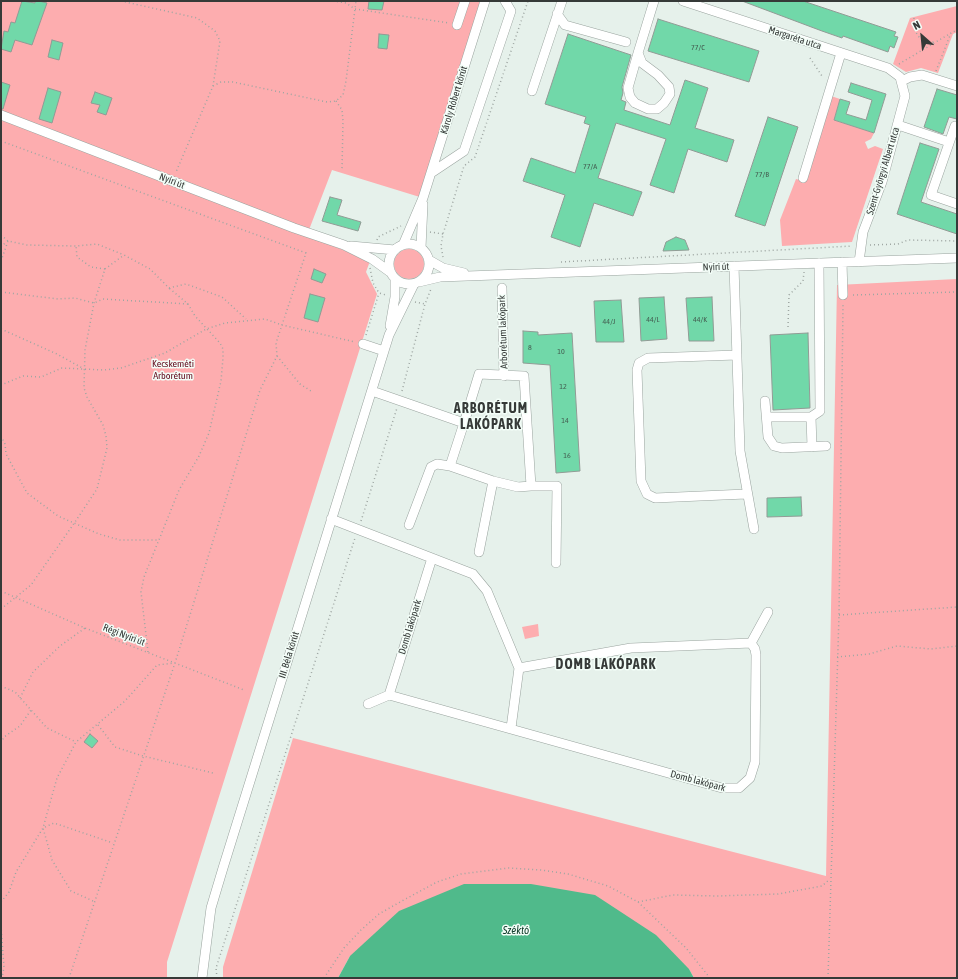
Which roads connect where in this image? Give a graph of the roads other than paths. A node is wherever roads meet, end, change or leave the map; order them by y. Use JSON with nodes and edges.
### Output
{"nodes":[{"id":1,"x":465,"y":1,"type":"edge"},
{"id":2,"x":485,"y":1,"type":"edge"},
{"id":3,"x":505,"y":1,"type":"edge"},
{"id":4,"x":562,"y":1,"type":"edge"},
{"id":5,"x":654,"y":1,"type":"edge"},
{"id":6,"x":683,"y":1,"type":"edge"},
{"id":7,"x":557,"y":14,"type":"junction"},
{"id":8,"x":457,"y":25,"type":"road end"},
{"id":9,"x":626,"y":42,"type":"dead end"},
{"id":10,"x":638,"y":53,"type":"junction"},
{"id":11,"x":841,"y":53,"type":"junction"},
{"id":12,"x":902,"y":81,"type":"junction"},
{"id":13,"x":957,"y":86,"type":"edge"},
{"id":14,"x":532,"y":90,"type":"dead end"},
{"id":15,"x":1,"y":115,"type":"edge"},
{"id":16,"x":898,"y":125,"type":"junction"},
{"id":17,"x":957,"y":127,"type":"edge"},
{"id":18,"x":949,"y":142,"type":"junction"},
{"id":19,"x":431,"y":173,"type":"junction"},
{"id":20,"x":803,"y":178,"type":"dead end"},
{"id":21,"x":424,"y":198,"type":"junction"},
{"id":22,"x":957,"y":204,"type":"edge"},
{"id":23,"x":344,"y":245,"type":"junction"},
{"id":24,"x":399,"y":247,"type":"junction"},
{"id":25,"x":421,"y":248,"type":"junction"},
{"id":26,"x":957,"y":258,"type":"edge"},
{"id":27,"x":429,"y":260,"type":"junction"},
{"id":28,"x":819,"y":262,"type":"junction"},
{"id":29,"x":842,"y":262,"type":"junction"},
{"id":30,"x":859,"y":262,"type":"junction"},
{"id":31,"x":734,"y":266,"type":"junction"},
{"id":32,"x":393,"y":275,"type":"junction"},
{"id":33,"x":475,"y":276,"type":"junction"},
{"id":34,"x":416,"y":283,"type":"junction"},
{"id":35,"x":502,"y":288,"type":"dead end"},
{"id":36,"x":843,"y":295,"type":"road end"},
{"id":37,"x":389,"y":335,"type":"junction"},
{"id":38,"x":362,"y":343,"type":"road end"},
{"id":39,"x":384,"y":351,"type":"junction"},
{"id":40,"x":737,"y":355,"type":"junction"},
{"id":41,"x":504,"y":376,"type":"junction"},
{"id":42,"x":372,"y":391,"type":"junction"},
{"id":43,"x":766,"y":401,"type":"dead end"},
{"id":44,"x":767,"y":417,"type":"junction"},
{"id":45,"x":811,"y":417,"type":"junction"},
{"id":46,"x":464,"y":423,"type":"junction"},
{"id":47,"x":826,"y":446,"type":"dead end"},
{"id":48,"x":812,"y":447,"type":"junction"},
{"id":49,"x":450,"y":466,"type":"junction"},
{"id":50,"x":493,"y":481,"type":"junction"},
{"id":51,"x":531,"y":486,"type":"junction"},
{"id":52,"x":746,"y":494,"type":"junction"},
{"id":53,"x":331,"y":519,"type":"junction"},
{"id":54,"x":409,"y":526,"type":"dead end"},
{"id":55,"x":754,"y":529,"type":"dead end"},
{"id":56,"x":479,"y":552,"type":"dead end"},
{"id":57,"x":432,"y":558,"type":"junction"},
{"id":58,"x":556,"y":562,"type":"dead end"},
{"id":59,"x":768,"y":612,"type":"dead end"},
{"id":60,"x":751,"y":644,"type":"junction"},
{"id":61,"x":520,"y":668,"type":"junction"},
{"id":62,"x":389,"y":695,"type":"junction"},
{"id":63,"x":368,"y":704,"type":"dead end"},
{"id":64,"x":511,"y":728,"type":"junction"},
{"id":65,"x":202,"y":978,"type":"edge"}],
"edges":[{"from":1,"to":8,"type":"street"},
{"from":2,"to":19,"type":"street","name":"Károly Róbert körút"},
{"from":3,"to":19,"type":"street"},
{"from":4,"to":7,"type":"street"},
{"from":5,"to":10,"type":"street"},
{"from":6,"to":11,"type":"street","name":"Margaréta utca"},
{"from":7,"to":9,"type":"street"},
{"from":7,"to":14,"type":"street"},
{"from":10,"to":10,"type":"street"},
{"from":11,"to":12,"type":"street","name":"Margaréta utca"},
{"from":11,"to":20,"type":"street"},
{"from":12,"to":13,"type":"street"},
{"from":12,"to":16,"type":"street","name":"Szent-Györgyi Albert utca"},
{"from":15,"to":23,"type":"street","name":"Nyíri út"},
{"from":16,"to":18,"type":"street"},
{"from":16,"to":30,"type":"street","name":"Szent-Györgyi Albert utca"},
{"from":17,"to":18,"type":"street"},
{"from":18,"to":22,"type":"street"},
{"from":19,"to":21,"type":"street","name":"Károly Róbert körút"},
{"from":21,"to":24,"type":"street","name":"Károly Róbert körút"},
{"from":21,"to":25,"type":"street","name":"Károly Róbert körút"},
{"from":23,"to":24,"type":"street","name":"Nyíri út"},
{"from":23,"to":32,"type":"street","name":"Nyíri út"},
{"from":24,"to":25,"type":"street"},
{"from":24,"to":32,"type":"street"},
{"from":25,"to":27,"type":"street"},
{"from":26,"to":30,"type":"street","name":"Nyíri út"},
{"from":27,"to":33,"type":"street","name":"Nyíri út"},
{"from":27,"to":34,"type":"street"},
{"from":28,"to":29,"type":"street","name":"Nyíri út"},
{"from":28,"to":31,"type":"street","name":"Nyíri út"},
{"from":28,"to":45,"type":"street"},
{"from":29,"to":30,"type":"street","name":"Nyíri út"},
{"from":29,"to":36,"type":"street"},
{"from":31,"to":33,"type":"street","name":"Nyíri út"},
{"from":31,"to":40,"type":"street"},
{"from":32,"to":34,"type":"street"},
{"from":32,"to":37,"type":"street","name":"III. Béla körút"},
{"from":33,"to":34,"type":"street","name":"Nyíri út"},
{"from":34,"to":37,"type":"street","name":"III. Béla körút"},
{"from":35,"to":41,"type":"street","name":"Arborétum lakópark"},
{"from":37,"to":39,"type":"street","name":"III. Béla körút"},
{"from":38,"to":39,"type":"street"},
{"from":39,"to":42,"type":"street","name":"III. Béla körút"},
{"from":40,"to":52,"type":"street"},
{"from":40,"to":52,"type":"street"},
{"from":41,"to":46,"type":"street","name":"Arborétum lakópark"},
{"from":41,"to":51,"type":"street","name":"Arborétum lakópark"},
{"from":42,"to":46,"type":"street"},
{"from":42,"to":53,"type":"street","name":"III. Béla körút"},
{"from":43,"to":44,"type":"street"},
{"from":44,"to":45,"type":"street"},
{"from":44,"to":48,"type":"street"},
{"from":45,"to":48,"type":"street"},
{"from":46,"to":49,"type":"street","name":"Arborétum lakópark"},
{"from":47,"to":48,"type":"street"},
{"from":49,"to":50,"type":"street"},
{"from":49,"to":54,"type":"street"},
{"from":50,"to":51,"type":"street"},
{"from":50,"to":56,"type":"street"},
{"from":51,"to":58,"type":"street"},
{"from":52,"to":55,"type":"street"},
{"from":53,"to":57,"type":"street"},
{"from":53,"to":65,"type":"street","name":"III. Béla körút"},
{"from":57,"to":61,"type":"street"},
{"from":57,"to":62,"type":"street","name":"Domb lakópark"},
{"from":59,"to":60,"type":"street"},
{"from":60,"to":61,"type":"street"},
{"from":60,"to":64,"type":"street","name":"Domb lakópark"},
{"from":61,"to":64,"type":"street"},
{"from":62,"to":63,"type":"street"},
{"from":62,"to":64,"type":"street","name":"Domb lakópark"}]}
